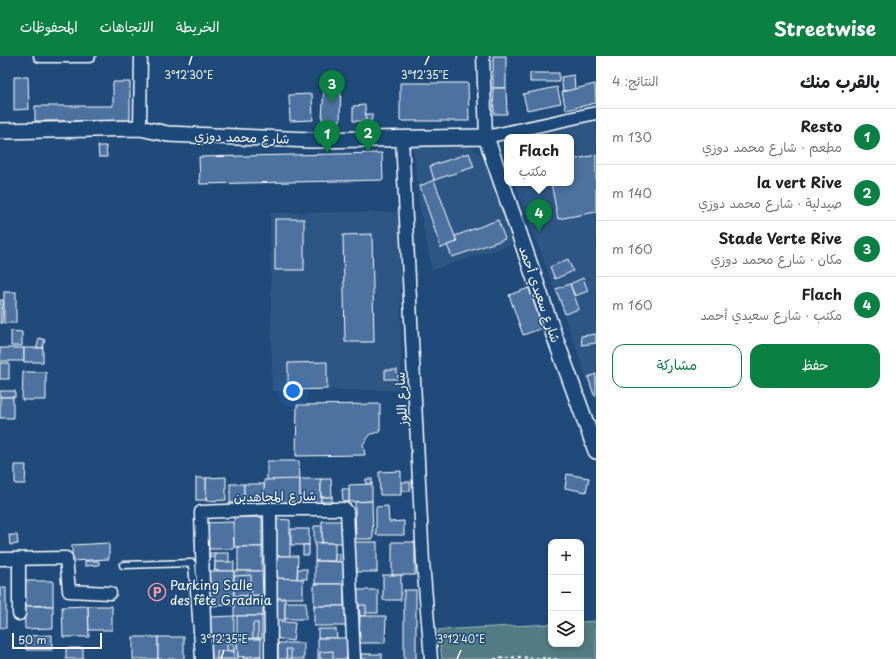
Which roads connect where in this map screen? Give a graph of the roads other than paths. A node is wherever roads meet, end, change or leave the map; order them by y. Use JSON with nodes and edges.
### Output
{"nodes":[{"id":1,"x":40,"y":56,"type":"edge"},
{"id":2,"x":76,"y":56,"type":"edge"},
{"id":3,"x":88,"y":56,"type":"edge"},
{"id":4,"x":141,"y":56,"type":"edge"},
{"id":5,"x":483,"y":56,"type":"edge"},
{"id":6,"x":596,"y":113,"type":"edge"},
{"id":7,"x":140,"y":128,"type":"junction"},
{"id":8,"x":0,"y":131,"type":"edge"},
{"id":9,"x":486,"y":137,"type":"junction"},
{"id":10,"x":402,"y":138,"type":"junction"},
{"id":11,"x":596,"y":451,"type":"edge"},
{"id":12,"x":270,"y":509,"type":"junction"},
{"id":13,"x":0,"y":559,"type":"edge"},
{"id":14,"x":19,"y":559,"type":"junction"},
{"id":15,"x":123,"y":565,"type":"dead end"},
{"id":16,"x":110,"y":593,"type":"dead end"},
{"id":17,"x":19,"y":614,"type":"dead end"},
{"id":18,"x":199,"y":659,"type":"edge"},
{"id":19,"x":205,"y":659,"type":"edge"},
{"id":20,"x":271,"y":659,"type":"edge"},
{"id":21,"x":354,"y":659,"type":"edge"},
{"id":22,"x":431,"y":659,"type":"edge"}],
"edges":[{"from":1,"to":2,"type":"street"},
{"from":2,"to":3,"type":"street"},
{"from":4,"to":7,"type":"street"},
{"from":5,"to":9,"type":"street"},
{"from":6,"to":9,"type":"street"},
{"from":7,"to":8,"type":"street","name":"شارع محمد دوزي"},
{"from":7,"to":10,"type":"street","name":"شارع محمد دوزي"},
{"from":9,"to":10,"type":"street","name":"شارع محمد دوزي"},
{"from":9,"to":11,"type":"street","name":"شارع سعيدي أحمد"},
{"from":10,"to":22,"type":"street","name":"شارع اللوز"},
{"from":12,"to":19,"type":"street","name":"شارع المجاهدين"},
{"from":12,"to":20,"type":"street"},
{"from":12,"to":21,"type":"street","name":"شارع المجاهدين"},
{"from":13,"to":14,"type":"street"},
{"from":14,"to":16,"type":"street"},
{"from":14,"to":17,"type":"street"},
{"from":15,"to":18,"type":"lane"}]}
